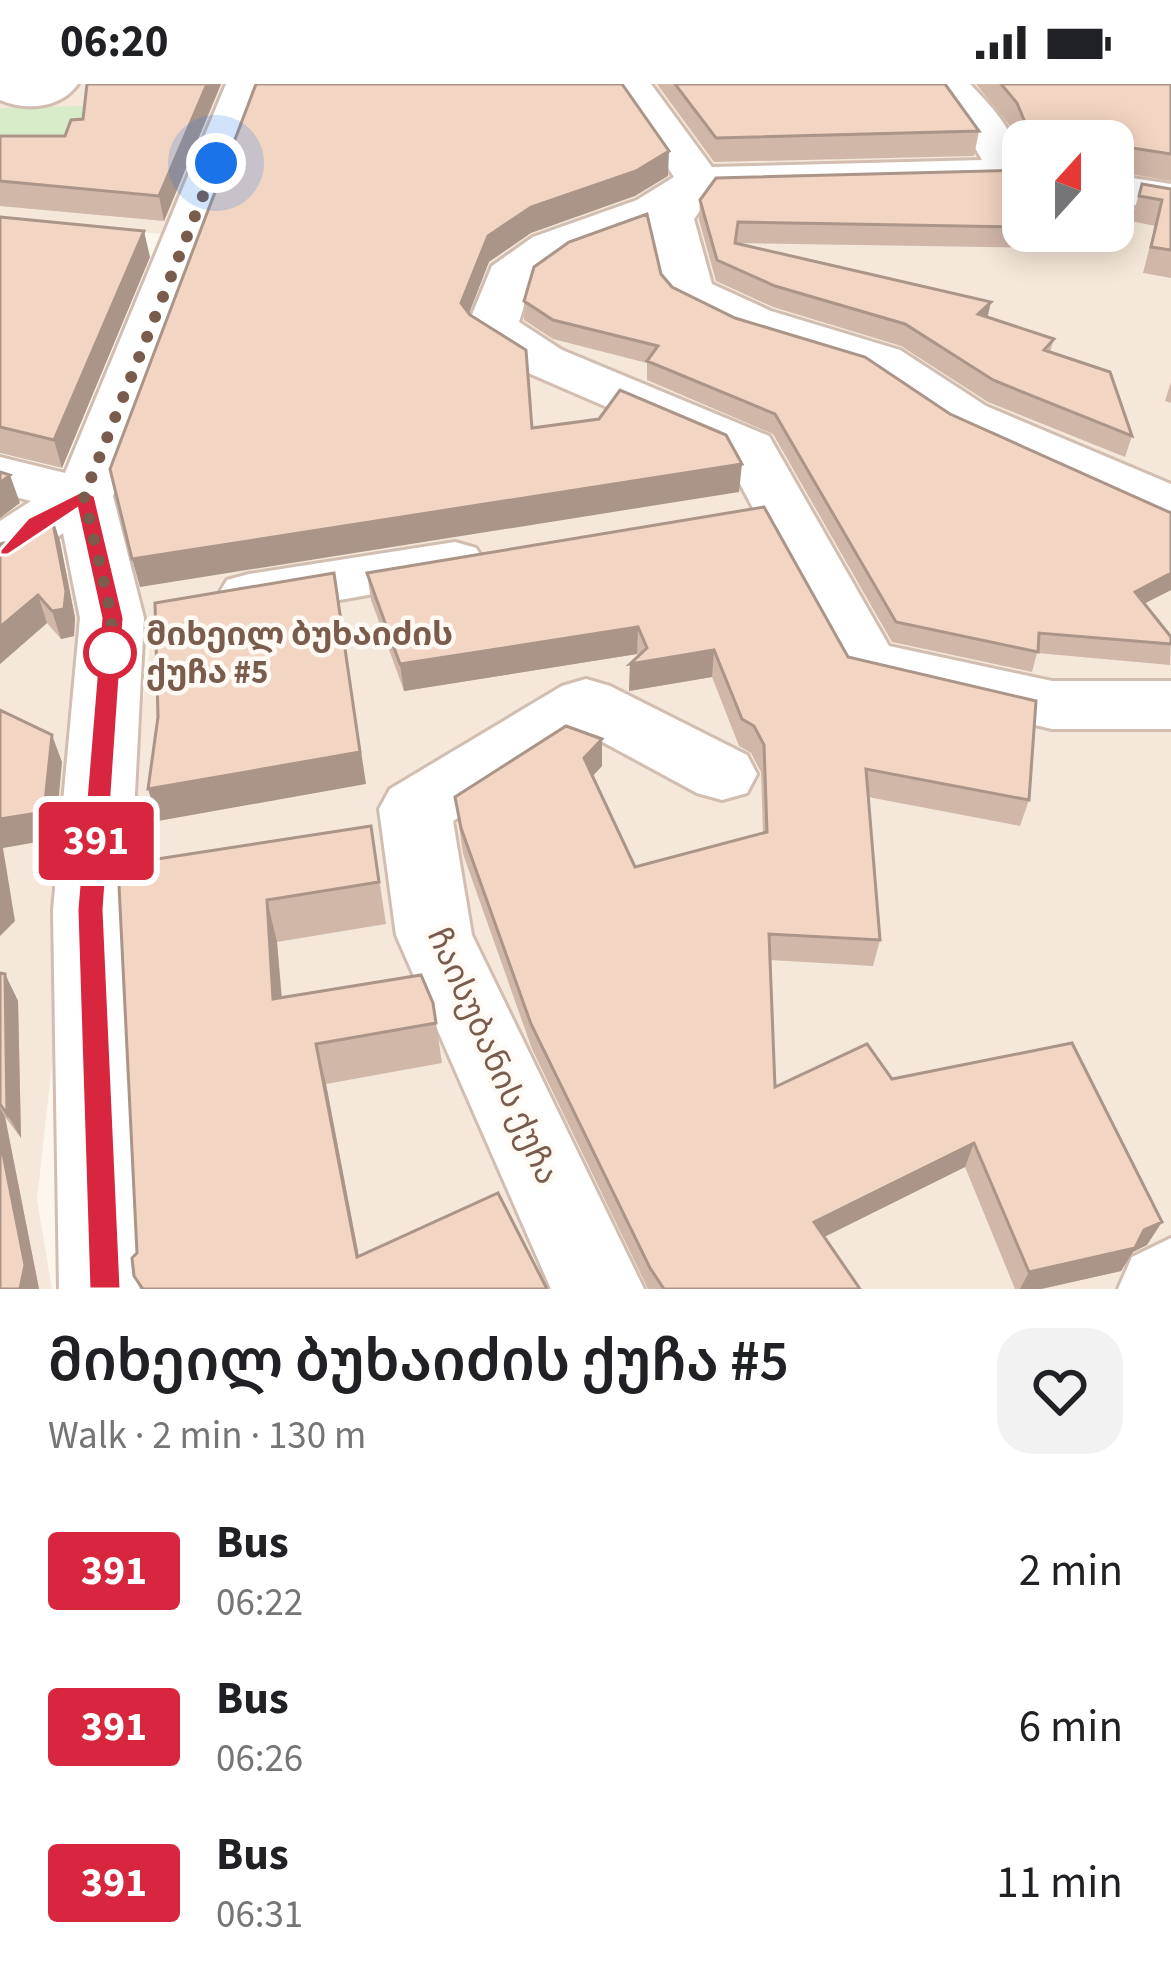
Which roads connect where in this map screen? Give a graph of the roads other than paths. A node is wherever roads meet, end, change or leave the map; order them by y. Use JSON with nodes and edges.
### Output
{"nodes":[{"id":1,"x":58,"y":84,"type":"edge"},
{"id":2,"x":246,"y":84,"type":"edge"},
{"id":3,"x":632,"y":84,"type":"edge"},
{"id":4,"x":948,"y":84,"type":"edge"},
{"id":5,"x":0,"y":86,"type":"edge"},
{"id":6,"x":1002,"y":150,"type":"edge"},
{"id":7,"x":1002,"y":170,"type":"edge"},
{"id":8,"x":699,"y":181,"type":"junction"},
{"id":9,"x":1134,"y":192,"type":"edge"},
{"id":10,"x":1171,"y":198,"type":"edge"},
{"id":11,"x":131,"y":237,"type":"edge"},
{"id":12,"x":186,"y":242,"type":"junction"},
{"id":13,"x":0,"y":475,"type":"edge"},
{"id":14,"x":84,"y":496,"type":"junction"},
{"id":15,"x":1171,"y":512,"type":"edge"},
{"id":16,"x":0,"y":550,"type":"edge"},
{"id":17,"x":503,"y":554,"type":"edge"},
{"id":18,"x":158,"y":610,"type":"junction"},
{"id":19,"x":1171,"y":704,"type":"edge"},
{"id":20,"x":722,"y":774,"type":"dead end"},
{"id":21,"x":105,"y":1289,"type":"edge"},
{"id":22,"x":598,"y":1289,"type":"edge"}],
"edges":[{"from":1,"to":5,"type":"street"},
{"from":2,"to":12,"type":"street"},
{"from":3,"to":8,"type":"street"},
{"from":4,"to":6,"type":"street"},
{"from":7,"to":8,"type":"street"},
{"from":8,"to":15,"type":"street"},
{"from":8,"to":19,"type":"street"},
{"from":9,"to":10,"type":"street"},
{"from":11,"to":12,"type":"street"},
{"from":12,"to":14,"type":"street"},
{"from":13,"to":14,"type":"street"},
{"from":14,"to":16,"type":"street"},
{"from":14,"to":18,"type":"street"},
{"from":17,"to":18,"type":"street"},
{"from":18,"to":21,"type":"street"},
{"from":20,"to":22,"type":"street","name":"ჩაისუბანის ქუჩა"}]}
